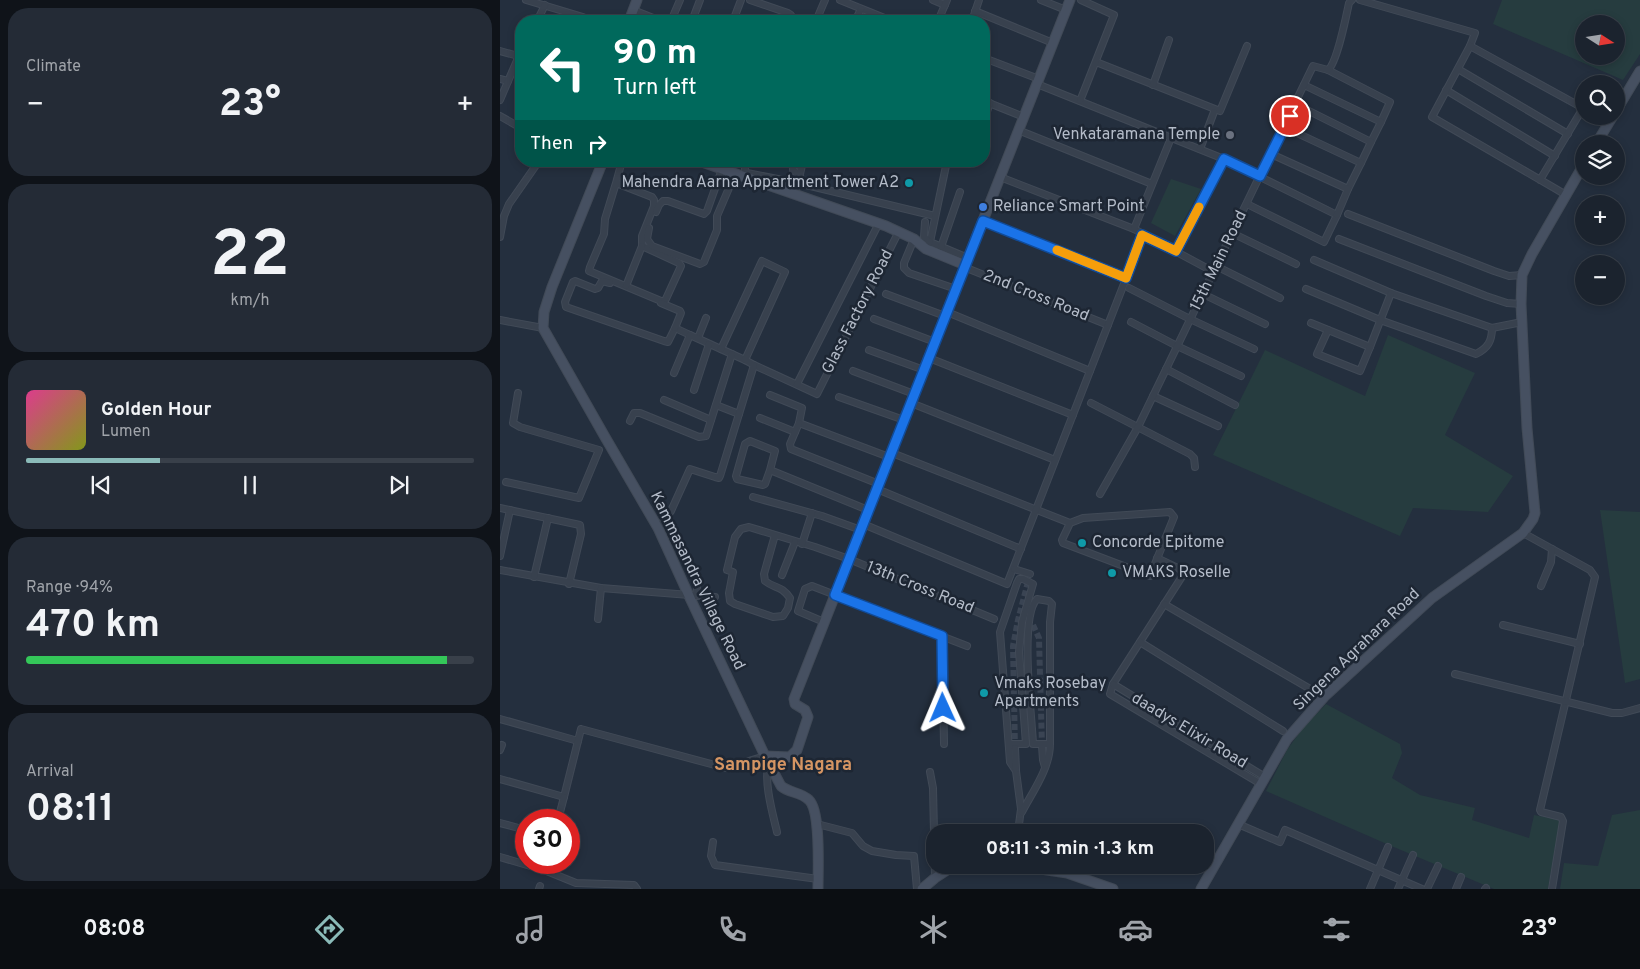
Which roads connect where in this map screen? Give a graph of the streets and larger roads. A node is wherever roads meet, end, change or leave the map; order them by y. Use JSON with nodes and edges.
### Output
{"nodes":[{"id":1,"x":526,"y":0,"type":"edge"},
{"id":2,"x":638,"y":0,"type":"edge"},
{"id":3,"x":680,"y":0,"type":"edge"},
{"id":4,"x":700,"y":0,"type":"edge"},
{"id":5,"x":741,"y":0,"type":"edge"},
{"id":6,"x":750,"y":0,"type":"edge"},
{"id":7,"x":825,"y":0,"type":"edge"},
{"id":8,"x":840,"y":0,"type":"edge"},
{"id":9,"x":933,"y":0,"type":"edge"},
{"id":10,"x":980,"y":0,"type":"edge"},
{"id":11,"x":1041,"y":0,"type":"edge"},
{"id":12,"x":1070,"y":0,"type":"edge"},
{"id":13,"x":1081,"y":0,"type":"edge"},
{"id":14,"x":1352,"y":0,"type":"edge"},
{"id":15,"x":1360,"y":0,"type":"edge"},
{"id":16,"x":946,"y":2,"type":"edge"},
{"id":17,"x":545,"y":6,"type":"junction"},
{"id":18,"x":861,"y":9,"type":"junction"},
{"id":19,"x":633,"y":10,"type":"junction"},
{"id":20,"x":1066,"y":10,"type":"junction"},
{"id":21,"x":975,"y":11,"type":"junction"},
{"id":22,"x":540,"y":15,"type":"edge"},
{"id":23,"x":576,"y":15,"type":"edge"},
{"id":24,"x":631,"y":15,"type":"edge"},
{"id":25,"x":645,"y":15,"type":"edge"},
{"id":26,"x":674,"y":15,"type":"edge"},
{"id":27,"x":694,"y":15,"type":"edge"},
{"id":28,"x":736,"y":15,"type":"edge"},
{"id":29,"x":790,"y":15,"type":"edge"},
{"id":30,"x":819,"y":15,"type":"edge"},
{"id":31,"x":858,"y":15,"type":"edge"},
{"id":32,"x":876,"y":15,"type":"edge"},
{"id":33,"x":941,"y":15,"type":"edge"},
{"id":34,"x":974,"y":15,"type":"edge"},
{"id":35,"x":984,"y":15,"type":"edge"},
{"id":36,"x":990,"y":17,"type":"edge"},
{"id":37,"x":1168,"y":40,"type":"dead end"},
{"id":38,"x":1053,"y":44,"type":"junction"},
{"id":39,"x":1246,"y":46,"type":"dead end"},
{"id":40,"x":1470,"y":46,"type":"junction"},
{"id":41,"x":500,"y":51,"type":"edge"},
{"id":42,"x":515,"y":53,"type":"edge"},
{"id":43,"x":990,"y":61,"type":"edge"},
{"id":44,"x":1096,"y":62,"type":"junction"},
{"id":45,"x":515,"y":65,"type":"edge"},
{"id":46,"x":1458,"y":69,"type":"junction"},
{"id":47,"x":1328,"y":70,"type":"junction"},
{"id":48,"x":1640,"y":71,"type":"edge"},
{"id":49,"x":500,"y":79,"type":"edge"},
{"id":50,"x":508,"y":81,"type":"junction"},
{"id":51,"x":1038,"y":82,"type":"junction"},
{"id":52,"x":1154,"y":85,"type":"junction"},
{"id":53,"x":1304,"y":85,"type":"junction"},
{"id":54,"x":1446,"y":90,"type":"junction"},
{"id":55,"x":1625,"y":95,"type":"edge"},
{"id":56,"x":500,"y":100,"type":"edge"},
{"id":57,"x":1080,"y":101,"type":"junction"},
{"id":58,"x":990,"y":103,"type":"edge"},
{"id":59,"x":1295,"y":104,"type":"junction"},
{"id":60,"x":1214,"y":112,"type":"dead end"},
{"id":61,"x":500,"y":116,"type":"edge"},
{"id":62,"x":1024,"y":117,"type":"junction"},
{"id":63,"x":1380,"y":122,"type":"junction"},
{"id":64,"x":515,"y":125,"type":"edge"},
{"id":65,"x":1284,"y":127,"type":"junction"},
{"id":66,"x":1018,"y":130,"type":"junction"},
{"id":67,"x":1568,"y":134,"type":"junction"},
{"id":68,"x":1171,"y":138,"type":"junction"},
{"id":69,"x":1371,"y":142,"type":"junction"},
{"id":70,"x":1200,"y":148,"type":"junction"},
{"id":71,"x":1271,"y":154,"type":"junction"},
{"id":72,"x":1555,"y":156,"type":"junction"},
{"id":73,"x":1224,"y":159,"type":"junction"},
{"id":74,"x":1361,"y":164,"type":"junction"},
{"id":75,"x":535,"y":167,"type":"edge"},
{"id":76,"x":601,"y":167,"type":"edge"},
{"id":77,"x":620,"y":167,"type":"edge"},
{"id":78,"x":717,"y":167,"type":"edge"},
{"id":79,"x":745,"y":167,"type":"edge"},
{"id":80,"x":793,"y":167,"type":"edge"},
{"id":81,"x":802,"y":167,"type":"edge"},
{"id":82,"x":946,"y":167,"type":"edge"},
{"id":83,"x":722,"y":169,"type":"junction"},
{"id":84,"x":735,"y":174,"type":"junction"},
{"id":85,"x":800,"y":176,"type":"junction"},
{"id":86,"x":1260,"y":176,"type":"junction"},
{"id":87,"x":1000,"y":177,"type":"junction"},
{"id":88,"x":1540,"y":180,"type":"junction"},
{"id":89,"x":1575,"y":180,"type":"edge"},
{"id":90,"x":616,"y":183,"type":"junction"},
{"id":91,"x":798,"y":183,"type":"junction"},
{"id":92,"x":1152,"y":184,"type":"junction"},
{"id":93,"x":777,"y":188,"type":"junction"},
{"id":94,"x":1348,"y":189,"type":"junction"},
{"id":95,"x":960,"y":192,"type":"dead end"},
{"id":96,"x":1566,"y":195,"type":"junction"},
{"id":97,"x":1247,"y":204,"type":"junction"},
{"id":98,"x":1337,"y":214,"type":"junction"},
{"id":99,"x":1348,"y":214,"type":"dead end"},
{"id":100,"x":935,"y":216,"type":"junction"},
{"id":101,"x":983,"y":221,"type":"junction"},
{"id":102,"x":925,"y":222,"type":"dead end"},
{"id":103,"x":879,"y":223,"type":"junction"},
{"id":104,"x":1134,"y":229,"type":"junction"},
{"id":105,"x":899,"y":231,"type":"junction"},
{"id":106,"x":1232,"y":233,"type":"junction"},
{"id":107,"x":1142,"y":235,"type":"junction"},
{"id":108,"x":500,"y":237,"type":"edge"},
{"id":109,"x":914,"y":239,"type":"junction"},
{"id":110,"x":1339,"y":239,"type":"dead end"},
{"id":111,"x":642,"y":246,"type":"junction"},
{"id":112,"x":929,"y":246,"type":"junction"},
{"id":113,"x":941,"y":247,"type":"junction"},
{"id":114,"x":1176,"y":251,"type":"junction"},
{"id":115,"x":1314,"y":260,"type":"dead end"},
{"id":116,"x":966,"y":264,"type":"junction"},
{"id":117,"x":1296,"y":264,"type":"dead end"},
{"id":118,"x":1215,"y":269,"type":"junction"},
{"id":119,"x":1522,"y":275,"type":"junction"},
{"id":120,"x":1126,"y":278,"type":"junction"},
{"id":121,"x":626,"y":286,"type":"junction"},
{"id":122,"x":1129,"y":288,"type":"dead end"},
{"id":123,"x":956,"y":289,"type":"junction"},
{"id":124,"x":1306,"y":289,"type":"dead end"},
{"id":125,"x":1391,"y":293,"type":"junction"},
{"id":126,"x":886,"y":294,"type":"dead end"},
{"id":127,"x":1203,"y":294,"type":"junction"},
{"id":128,"x":1280,"y":298,"type":"dead end"},
{"id":129,"x":1521,"y":304,"type":"junction"},
{"id":130,"x":946,"y":314,"type":"junction"},
{"id":131,"x":706,"y":318,"type":"dead end"},
{"id":132,"x":1190,"y":319,"type":"junction"},
{"id":133,"x":500,"y":320,"type":"edge"},
{"id":134,"x":874,"y":320,"type":"dead end"},
{"id":135,"x":1380,"y":320,"type":"junction"},
{"id":136,"x":1131,"y":322,"type":"dead end"},
{"id":137,"x":1522,"y":322,"type":"junction"},
{"id":138,"x":1310,"y":323,"type":"dead end"},
{"id":139,"x":1265,"y":324,"type":"dead end"},
{"id":140,"x":1108,"y":325,"type":"junction"},
{"id":141,"x":543,"y":328,"type":"junction"},
{"id":142,"x":675,"y":328,"type":"junction"},
{"id":143,"x":1492,"y":328,"type":"junction"},
{"id":144,"x":1328,"y":330,"type":"junction"},
{"id":145,"x":690,"y":335,"type":"junction"},
{"id":146,"x":698,"y":338,"type":"junction"},
{"id":147,"x":935,"y":342,"type":"junction"},
{"id":148,"x":709,"y":344,"type":"junction"},
{"id":149,"x":1177,"y":346,"type":"junction"},
{"id":150,"x":1370,"y":347,"type":"junction"},
{"id":151,"x":722,"y":349,"type":"junction"},
{"id":152,"x":1254,"y":349,"type":"dead end"},
{"id":153,"x":870,"y":350,"type":"dead end"},
{"id":154,"x":732,"y":354,"type":"junction"},
{"id":155,"x":928,"y":358,"type":"junction"},
{"id":156,"x":745,"y":360,"type":"junction"},
{"id":157,"x":754,"y":365,"type":"junction"},
{"id":158,"x":1166,"y":369,"type":"junction"},
{"id":159,"x":924,"y":370,"type":"junction"},
{"id":160,"x":853,"y":371,"type":"dead end"},
{"id":161,"x":1090,"y":371,"type":"junction"},
{"id":162,"x":674,"y":373,"type":"dead end"},
{"id":163,"x":1241,"y":376,"type":"dead end"},
{"id":164,"x":797,"y":384,"type":"junction"},
{"id":165,"x":694,"y":390,"type":"dead end"},
{"id":166,"x":518,"y":393,"type":"dead end"},
{"id":167,"x":770,"y":395,"type":"dead end"},
{"id":168,"x":1153,"y":396,"type":"junction"},
{"id":169,"x":838,"y":397,"type":"dead end"},
{"id":170,"x":913,"y":398,"type":"junction"},
{"id":171,"x":664,"y":400,"type":"dead end"},
{"id":172,"x":1090,"y":404,"type":"dead end"},
{"id":173,"x":716,"y":405,"type":"junction"},
{"id":174,"x":1235,"y":405,"type":"dead end"},
{"id":175,"x":739,"y":414,"type":"junction"},
{"id":176,"x":1073,"y":415,"type":"junction"},
{"id":177,"x":760,"y":418,"type":"dead end"},
{"id":178,"x":711,"y":420,"type":"junction"},
{"id":179,"x":904,"y":420,"type":"junction"},
{"id":180,"x":630,"y":421,"type":"dead end"},
{"id":181,"x":799,"y":423,"type":"junction"},
{"id":182,"x":1218,"y":426,"type":"dead end"},
{"id":183,"x":1138,"y":427,"type":"junction"},
{"id":184,"x":795,"y":432,"type":"junction"},
{"id":185,"x":605,"y":437,"type":"junction"},
{"id":186,"x":599,"y":450,"type":"junction"},
{"id":187,"x":891,"y":455,"type":"junction"},
{"id":188,"x":1055,"y":460,"type":"junction"},
{"id":189,"x":1195,"y":466,"type":"dead end"},
{"id":190,"x":770,"y":470,"type":"junction"},
{"id":191,"x":506,"y":482,"type":"dead end"},
{"id":192,"x":878,"y":487,"type":"junction"},
{"id":193,"x":1100,"y":494,"type":"dead end"},
{"id":194,"x":753,"y":496,"type":"dead end"},
{"id":195,"x":500,"y":508,"type":"edge"},
{"id":196,"x":510,"y":510,"type":"junction"},
{"id":197,"x":868,"y":510,"type":"junction"},
{"id":198,"x":1036,"y":510,"type":"junction"},
{"id":199,"x":812,"y":513,"type":"junction"},
{"id":200,"x":548,"y":518,"type":"junction"},
{"id":201,"x":1070,"y":523,"type":"junction"},
{"id":202,"x":862,"y":527,"type":"junction"},
{"id":203,"x":658,"y":528,"type":"junction"},
{"id":204,"x":1523,"y":533,"type":"junction"},
{"id":205,"x":775,"y":535,"type":"junction"},
{"id":206,"x":799,"y":543,"type":"junction"},
{"id":207,"x":1021,"y":549,"type":"junction"},
{"id":208,"x":1552,"y":549,"type":"junction"},
{"id":209,"x":500,"y":556,"type":"edge"},
{"id":210,"x":1157,"y":558,"type":"junction"},
{"id":211,"x":849,"y":559,"type":"junction"},
{"id":212,"x":1014,"y":569,"type":"junction"},
{"id":213,"x":500,"y":570,"type":"edge"},
{"id":214,"x":1030,"y":574,"type":"dead end"},
{"id":215,"x":782,"y":575,"type":"dead end"},
{"id":216,"x":534,"y":577,"type":"junction"},
{"id":217,"x":698,"y":578,"type":"dead end"},
{"id":218,"x":569,"y":584,"type":"junction"},
{"id":219,"x":1541,"y":586,"type":"dead end"},
{"id":220,"x":601,"y":588,"type":"junction"},
{"id":221,"x":835,"y":595,"type":"junction"},
{"id":222,"x":692,"y":596,"type":"junction"},
{"id":223,"x":715,"y":597,"type":"dead end"},
{"id":224,"x":1164,"y":604,"type":"junction"},
{"id":225,"x":1028,"y":612,"type":"junction"},
{"id":226,"x":598,"y":619,"type":"dead end"},
{"id":227,"x":994,"y":619,"type":"dead end"},
{"id":228,"x":824,"y":622,"type":"junction"},
{"id":229,"x":1503,"y":625,"type":"dead end"},
{"id":230,"x":942,"y":636,"type":"junction"},
{"id":231,"x":1140,"y":642,"type":"junction"},
{"id":232,"x":1580,"y":644,"type":"junction"},
{"id":233,"x":967,"y":646,"type":"dead end"},
{"id":234,"x":1455,"y":674,"type":"dead end"},
{"id":235,"x":1113,"y":684,"type":"junction"},
{"id":236,"x":1324,"y":697,"type":"junction"},
{"id":237,"x":1566,"y":701,"type":"junction"},
{"id":238,"x":1640,"y":708,"type":"edge"},
{"id":239,"x":500,"y":719,"type":"edge"},
{"id":240,"x":1283,"y":731,"type":"dead end"},
{"id":241,"x":578,"y":741,"type":"junction"},
{"id":242,"x":944,"y":744,"type":"dead end"},
{"id":243,"x":1050,"y":744,"type":"junction"},
{"id":244,"x":1012,"y":746,"type":"junction"},
{"id":245,"x":1042,"y":746,"type":"tunnel mouth"},
{"id":246,"x":767,"y":760,"type":"junction"},
{"id":247,"x":1046,"y":767,"type":"junction"},
{"id":248,"x":930,"y":772,"type":"dead end"},
{"id":249,"x":500,"y":779,"type":"edge"},
{"id":250,"x":1263,"y":781,"type":"junction"},
{"id":251,"x":564,"y":797,"type":"junction"},
{"id":252,"x":561,"y":809,"type":"edge"},
{"id":253,"x":1022,"y":812,"type":"junction"},
{"id":254,"x":500,"y":823,"type":"edge"},
{"id":255,"x":816,"y":824,"type":"junction"},
{"id":256,"x":1020,"y":824,"type":"edge"},
{"id":257,"x":1238,"y":824,"type":"junction"},
{"id":258,"x":515,"y":827,"type":"edge"},
{"id":259,"x":777,"y":832,"type":"dead end"},
{"id":260,"x":713,"y":842,"type":"dead end"},
{"id":261,"x":1388,"y":847,"type":"dead end"},
{"id":262,"x":1413,"y":855,"type":"dead end"},
{"id":263,"x":500,"y":857,"type":"edge"},
{"id":264,"x":515,"y":861,"type":"edge"},
{"id":265,"x":1438,"y":866,"type":"dead end"},
{"id":266,"x":1378,"y":870,"type":"junction"},
{"id":267,"x":555,"y":874,"type":"edge"},
{"id":268,"x":941,"y":874,"type":"edge"},
{"id":269,"x":1070,"y":874,"type":"edge"},
{"id":270,"x":1461,"y":877,"type":"dead end"},
{"id":271,"x":935,"y":878,"type":"junction"},
{"id":272,"x":818,"y":879,"type":"junction"},
{"id":273,"x":1402,"y":880,"type":"junction"},
{"id":274,"x":637,"y":889,"type":"edge"},
{"id":275,"x":818,"y":889,"type":"edge"},
{"id":276,"x":917,"y":889,"type":"edge"},
{"id":277,"x":922,"y":889,"type":"edge"},
{"id":278,"x":1113,"y":889,"type":"edge"},
{"id":279,"x":1200,"y":889,"type":"edge"},
{"id":280,"x":1370,"y":889,"type":"edge"},
{"id":281,"x":1398,"y":889,"type":"edge"},
{"id":282,"x":1422,"y":889,"type":"edge"},
{"id":283,"x":1427,"y":889,"type":"edge"},
{"id":284,"x":1456,"y":889,"type":"edge"},
{"id":285,"x":1552,"y":889,"type":"edge"}],
"edges":[{"from":1,"to":17,"type":"street"},
{"from":2,"to":19,"type":"street"},
{"from":3,"to":26,"type":"street"},
{"from":4,"to":27,"type":"street"},
{"from":5,"to":28,"type":"street"},
{"from":6,"to":29,"type":"street"},
{"from":7,"to":30,"type":"street"},
{"from":8,"to":18,"type":"street"},
{"from":9,"to":16,"type":"street"},
{"from":10,"to":21,"type":"street"},
{"from":11,"to":20,"type":"street"},
{"from":12,"to":20,"type":"street"},
{"from":13,"to":44,"type":"street"},
{"from":14,"to":47,"type":"street"},
{"from":15,"to":40,"type":"street"},
{"from":16,"to":33,"type":"street"},
{"from":17,"to":22,"type":"street"},
{"from":17,"to":23,"type":"street"},
{"from":18,"to":31,"type":"street"},
{"from":18,"to":32,"type":"street"},
{"from":19,"to":24,"type":"street"},
{"from":19,"to":25,"type":"street"},
{"from":20,"to":38,"type":"street"},
{"from":21,"to":34,"type":"street"},
{"from":21,"to":35,"type":"street"},
{"from":36,"to":38,"type":"street"},
{"from":37,"to":52,"type":"street"},
{"from":38,"to":51,"type":"street"},
{"from":39,"to":52,"type":"street"},
{"from":40,"to":46,"type":"street"},
{"from":40,"to":67,"type":"street"},
{"from":41,"to":42,"type":"street"},
{"from":43,"to":51,"type":"street"},
{"from":44,"to":52,"type":"street"},
{"from":44,"to":57,"type":"street"},
{"from":45,"to":50,"type":"street"},
{"from":46,"to":54,"type":"street"},
{"from":46,"to":67,"type":"street"},
{"from":47,"to":53,"type":"street","name":"15th Main Road"},
{"from":47,"to":63,"type":"street"},
{"from":48,"to":55,"type":"street"},
{"from":49,"to":50,"type":"street"},
{"from":50,"to":56,"type":"street"},
{"from":51,"to":57,"type":"street"},
{"from":51,"to":62,"type":"street"},
{"from":53,"to":59,"type":"street","name":"15th Main Road"},
{"from":53,"to":63,"type":"street"},
{"from":54,"to":72,"type":"street"},
{"from":54,"to":88,"type":"street"},
{"from":57,"to":68,"type":"street"},
{"from":58,"to":62,"type":"street"},
{"from":59,"to":65,"type":"street","name":"15th Main Road"},
{"from":59,"to":69,"type":"street"},
{"from":60,"to":70,"type":"street"},
{"from":61,"to":64,"type":"street"},
{"from":62,"to":66,"type":"street"},
{"from":63,"to":69,"type":"street"},
{"from":65,"to":71,"type":"street","name":"15th Main Road"},
{"from":65,"to":74,"type":"street"},
{"from":66,"to":87,"type":"street"},
{"from":66,"to":92,"type":"street"},
{"from":67,"to":72,"type":"street"},
{"from":68,"to":70,"type":"street"},
{"from":68,"to":92,"type":"street"},
{"from":69,"to":74,"type":"street"},
{"from":70,"to":73,"type":"street"},
{"from":71,"to":86,"type":"street","name":"15th Main Road"},
{"from":71,"to":94,"type":"street"},
{"from":72,"to":88,"type":"street"},
{"from":73,"to":86,"type":"street"},
{"from":73,"to":114,"type":"street"},
{"from":74,"to":94,"type":"street"},
{"from":75,"to":108,"type":"street"},
{"from":76,"to":141,"type":"street"},
{"from":77,"to":90,"type":"street"},
{"from":78,"to":83,"type":"street"},
{"from":79,"to":91,"type":"street"},
{"from":80,"to":85,"type":"street"},
{"from":81,"to":85,"type":"street"},
{"from":82,"to":100,"type":"street"},
{"from":83,"to":84,"type":"street"},
{"from":83,"to":84,"type":"street"},
{"from":84,"to":93,"type":"street"},
{"from":85,"to":91,"type":"street"},
{"from":86,"to":97,"type":"street","name":"15th Main Road"},
{"from":86,"to":98,"type":"street"},
{"from":87,"to":101,"type":"street"},
{"from":87,"to":104,"type":"street"},
{"from":88,"to":96,"type":"street"},
{"from":89,"to":96,"type":"street"},
{"from":90,"to":111,"type":"street"},
{"from":90,"to":121,"type":"street"},
{"from":91,"to":93,"type":"street"},
{"from":91,"to":100,"type":"street"},
{"from":92,"to":104,"type":"street"},
{"from":93,"to":103,"type":"street"},
{"from":94,"to":98,"type":"street"},
{"from":95,"to":113,"type":"street"},
{"from":96,"to":119,"type":"street"},
{"from":97,"to":98,"type":"street"},
{"from":97,"to":106,"type":"street","name":"15th Main Road"},
{"from":99,"to":119,"type":"street"},
{"from":100,"to":112,"type":"street"},
{"from":101,"to":116,"type":"street"},
{"from":101,"to":120,"type":"street"},
{"from":102,"to":112,"type":"street"},
{"from":103,"to":105,"type":"street"},
{"from":103,"to":164,"type":"street","name":"Glass Factory Road"},
{"from":104,"to":107,"type":"street"},
{"from":105,"to":109,"type":"street"},
{"from":105,"to":164,"type":"street","name":"Glass Factory Road"},
{"from":106,"to":117,"type":"street"},
{"from":106,"to":118,"type":"street","name":"15th Main Road"},
{"from":107,"to":114,"type":"street"},
{"from":107,"to":120,"type":"street"},
{"from":109,"to":112,"type":"street"},
{"from":109,"to":123,"type":"street"},
{"from":110,"to":129,"type":"street"},
{"from":111,"to":121,"type":"street"},
{"from":111,"to":121,"type":"street"},
{"from":112,"to":113,"type":"street","name":"2nd Cross Road"},
{"from":112,"to":116,"type":"street"},
{"from":113,"to":116,"type":"street","name":"2nd Cross Road"},
{"from":114,"to":118,"type":"street"},
{"from":115,"to":125,"type":"street"},
{"from":116,"to":123,"type":"street"},
{"from":116,"to":140,"type":"street","name":"2nd Cross Road"},
{"from":118,"to":127,"type":"street","name":"15th Main Road"},
{"from":118,"to":128,"type":"street"},
{"from":119,"to":129,"type":"street"},
{"from":120,"to":140,"type":"street"},
{"from":122,"to":132,"type":"street"},
{"from":123,"to":130,"type":"street"},
{"from":124,"to":135,"type":"street"},
{"from":125,"to":135,"type":"street"},
{"from":125,"to":143,"type":"street"},
{"from":126,"to":130,"type":"street"},
{"from":127,"to":132,"type":"street","name":"15th Main Road"},
{"from":127,"to":139,"type":"street"},
{"from":129,"to":137,"type":"street"},
{"from":130,"to":147,"type":"street"},
{"from":130,"to":161,"type":"street"},
{"from":131,"to":146,"type":"street"},
{"from":132,"to":149,"type":"street","name":"15th Main Road"},
{"from":132,"to":152,"type":"street"},
{"from":133,"to":141,"type":"street"},
{"from":134,"to":147,"type":"street"},
{"from":135,"to":143,"type":"street"},
{"from":135,"to":150,"type":"street"},
{"from":136,"to":149,"type":"street"},
{"from":137,"to":143,"type":"street"},
{"from":137,"to":204,"type":"street","name":"Singena Agrahara Road"},
{"from":138,"to":144,"type":"street"},
{"from":140,"to":161,"type":"street"},
{"from":141,"to":185,"type":"street","name":"Kammasandra Village Road"},
{"from":142,"to":142,"type":"street"},
{"from":142,"to":145,"type":"street"},
{"from":144,"to":150,"type":"street"},
{"from":144,"to":150,"type":"street"},
{"from":145,"to":146,"type":"street"},
{"from":145,"to":162,"type":"street"},
{"from":146,"to":148,"type":"street"},
{"from":147,"to":155,"type":"street"},
{"from":148,"to":151,"type":"street"},
{"from":148,"to":165,"type":"street"},
{"from":149,"to":158,"type":"street","name":"15th Main Road"},
{"from":149,"to":163,"type":"street"},
{"from":151,"to":154,"type":"street"},
{"from":151,"to":156,"type":"street"},
{"from":153,"to":159,"type":"street"},
{"from":154,"to":156,"type":"street"},
{"from":154,"to":173,"type":"street"},
{"from":155,"to":159,"type":"street"},
{"from":155,"to":176,"type":"street"},
{"from":156,"to":157,"type":"street"},
{"from":157,"to":164,"type":"street"},
{"from":157,"to":175,"type":"street"},
{"from":158,"to":168,"type":"street","name":"15th Main Road"},
{"from":158,"to":174,"type":"street"},
{"from":159,"to":170,"type":"street"},
{"from":160,"to":170,"type":"street"},
{"from":161,"to":176,"type":"street"},
{"from":166,"to":186,"type":"street"},
{"from":167,"to":181,"type":"street"},
{"from":168,"to":182,"type":"street"},
{"from":168,"to":183,"type":"street","name":"15th Main Road"},
{"from":169,"to":179,"type":"street"},
{"from":170,"to":179,"type":"street"},
{"from":170,"to":188,"type":"street"},
{"from":171,"to":178,"type":"street"},
{"from":172,"to":183,"type":"street"},
{"from":173,"to":175,"type":"street"},
{"from":173,"to":178,"type":"street"},
{"from":175,"to":203,"type":"street"},
{"from":176,"to":188,"type":"street"},
{"from":177,"to":184,"type":"street"},
{"from":178,"to":180,"type":"street"},
{"from":179,"to":187,"type":"street"},
{"from":181,"to":184,"type":"street"},
{"from":181,"to":187,"type":"street"},
{"from":183,"to":189,"type":"street"},
{"from":183,"to":193,"type":"street","name":"15th Main Road"},
{"from":184,"to":192,"type":"street"},
{"from":185,"to":186,"type":"street"},
{"from":185,"to":203,"type":"street","name":"Kammasandra Village Road"},
{"from":186,"to":191,"type":"street"},
{"from":187,"to":192,"type":"street"},
{"from":187,"to":198,"type":"street"},
{"from":188,"to":198,"type":"street"},
{"from":190,"to":190,"type":"street"},
{"from":190,"to":197,"type":"street"},
{"from":192,"to":197,"type":"street"},
{"from":192,"to":207,"type":"street"},
{"from":194,"to":199,"type":"street"},
{"from":195,"to":196,"type":"street"},
{"from":196,"to":200,"type":"street"},
{"from":196,"to":209,"type":"street"},
{"from":197,"to":202,"type":"street"},
{"from":198,"to":201,"type":"street"},
{"from":198,"to":207,"type":"street"},
{"from":199,"to":202,"type":"street"},
{"from":199,"to":206,"type":"street"},
{"from":200,"to":216,"type":"street"},
{"from":200,"to":218,"type":"street"},
{"from":201,"to":210,"type":"street"},
{"from":201,"to":210,"type":"street"},
{"from":202,"to":211,"type":"street"},
{"from":202,"to":212,"type":"street"},
{"from":203,"to":222,"type":"street","name":"Kammasandra Village Road"},
{"from":204,"to":208,"type":"street"},
{"from":204,"to":236,"type":"street","name":"Singena Agrahara Road"},
{"from":205,"to":205,"type":"street","name":"13th Cross Road"},
{"from":205,"to":206,"type":"street","name":"13th Cross Road"},
{"from":206,"to":211,"type":"street","name":"13th Cross Road"},
{"from":206,"to":215,"type":"street"},
{"from":207,"to":212,"type":"street"},
{"from":208,"to":219,"type":"street"},
{"from":208,"to":232,"type":"street"},
{"from":210,"to":224,"type":"street"},
{"from":211,"to":221,"type":"street"},
{"from":211,"to":227,"type":"street","name":"13th Cross Road"},
{"from":212,"to":214,"type":"street"},
{"from":213,"to":216,"type":"street"},
{"from":216,"to":218,"type":"street"},
{"from":217,"to":222,"type":"street"},
{"from":218,"to":220,"type":"street"},
{"from":220,"to":222,"type":"street"},
{"from":220,"to":226,"type":"street"},
{"from":221,"to":228,"type":"street"},
{"from":221,"to":228,"type":"street"},
{"from":221,"to":230,"type":"street"},
{"from":222,"to":223,"type":"street"},
{"from":222,"to":246,"type":"street","name":"Kammasandra Village Road"},
{"from":224,"to":231,"type":"street"},
{"from":224,"to":236,"type":"street"},
{"from":225,"to":243,"type":"street"},
{"from":225,"to":243,"type":"street"},
{"from":225,"to":244,"type":"street"},
{"from":225,"to":244,"type":"street"},
{"from":228,"to":246,"type":"street"},
{"from":229,"to":232,"type":"street"},
{"from":230,"to":233,"type":"street"},
{"from":230,"to":242,"type":"street"},
{"from":231,"to":235,"type":"street"},
{"from":231,"to":240,"type":"street"},
{"from":232,"to":237,"type":"street"},
{"from":234,"to":237,"type":"street"},
{"from":235,"to":250,"type":"street","name":"daadys Elixir Road"},
{"from":235,"to":250,"type":"street","name":"daadys Elixir Road"},
{"from":236,"to":250,"type":"street","name":"Singena Agrahara Road"},
{"from":237,"to":238,"type":"street"},
{"from":237,"to":285,"type":"street"},
{"from":239,"to":241,"type":"street"},
{"from":241,"to":246,"type":"street"},
{"from":241,"to":251,"type":"street"},
{"from":243,"to":247,"type":"street"},
{"from":244,"to":253,"type":"street"},
{"from":245,"to":247,"type":"street"},
{"from":246,"to":255,"type":"street","name":"Kammasandra Village Road"},
{"from":246,"to":259,"type":"street"},
{"from":247,"to":253,"type":"street"},
{"from":248,"to":271,"type":"street"},
{"from":249,"to":251,"type":"street"},
{"from":250,"to":257,"type":"street","name":"Singena Agrahara Road"},
{"from":251,"to":252,"type":"street"},
{"from":253,"to":256,"type":"street"},
{"from":254,"to":258,"type":"street"},
{"from":255,"to":272,"type":"street"},
{"from":255,"to":276,"type":"street"},
{"from":257,"to":266,"type":"street"},
{"from":257,"to":279,"type":"street","name":"Singena Agrahara Road"},
{"from":260,"to":272,"type":"street"},
{"from":261,"to":266,"type":"street"},
{"from":262,"to":273,"type":"street"},
{"from":263,"to":264,"type":"street"},
{"from":265,"to":283,"type":"street"},
{"from":266,"to":273,"type":"street"},
{"from":266,"to":280,"type":"street"},
{"from":267,"to":274,"type":"street"},
{"from":268,"to":271,"type":"street"},
{"from":269,"to":278,"type":"street"},
{"from":270,"to":284,"type":"street"},
{"from":271,"to":277,"type":"street"},
{"from":272,"to":275,"type":"street"},
{"from":273,"to":281,"type":"street"},
{"from":273,"to":282,"type":"street"}]}
